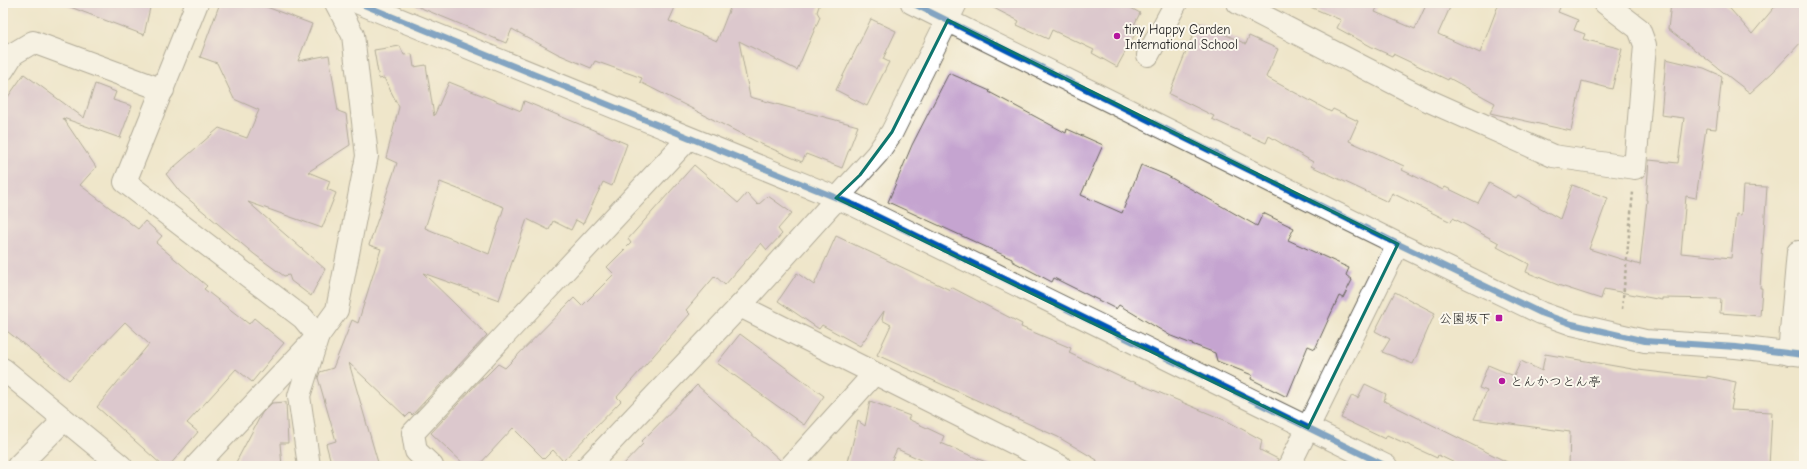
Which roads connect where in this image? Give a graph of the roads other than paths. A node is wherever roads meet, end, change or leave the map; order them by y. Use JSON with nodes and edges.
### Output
{"nodes":[{"id":1,"x":197,"y":3,"type":"edge"},
{"id":2,"x":336,"y":3,"type":"edge"},
{"id":3,"x":358,"y":3,"type":"edge"},
{"id":4,"x":912,"y":3,"type":"edge"},
{"id":5,"x":1176,"y":3,"type":"edge"},
{"id":6,"x":1238,"y":3,"type":"edge"},
{"id":7,"x":1605,"y":3,"type":"edge"},
{"id":8,"x":952,"y":12,"type":"edge"},
{"id":9,"x":1148,"y":55,"type":"dead end"},
{"id":10,"x":3,"y":70,"type":"edge"},
{"id":11,"x":163,"y":90,"type":"junction"},
{"id":12,"x":688,"y":139,"type":"junction"},
{"id":13,"x":836,"y":198,"type":"junction"},
{"id":14,"x":1398,"y":244,"type":"junction"},
{"id":15,"x":1804,"y":252,"type":"edge"},
{"id":16,"x":740,"y":306,"type":"junction"},
{"id":17,"x":318,"y":336,"type":"junction"},
{"id":18,"x":1796,"y":354,"type":"edge"},
{"id":19,"x":3,"y":368,"type":"edge"},
{"id":20,"x":874,"y":374,"type":"junction"},
{"id":21,"x":64,"y":420,"type":"junction"},
{"id":22,"x":1308,"y":428,"type":"junction"},
{"id":23,"x":18,"y":466,"type":"edge"},
{"id":24,"x":121,"y":466,"type":"edge"},
{"id":25,"x":196,"y":466,"type":"edge"},
{"id":26,"x":309,"y":466,"type":"edge"},
{"id":27,"x":432,"y":466,"type":"edge"},
{"id":28,"x":588,"y":466,"type":"edge"},
{"id":29,"x":791,"y":466,"type":"edge"},
{"id":30,"x":1060,"y":466,"type":"edge"},
{"id":31,"x":1288,"y":466,"type":"edge"},
{"id":32,"x":1386,"y":466,"type":"edge"}],
"edges":[{"from":1,"to":11,"type":"street"},
{"from":2,"to":17,"type":"street"},
{"from":3,"to":12,"type":"street"},
{"from":4,"to":8,"type":"street"},
{"from":5,"to":9,"type":"street"},
{"from":6,"to":7,"type":"street"},
{"from":8,"to":13,"type":"street"},
{"from":8,"to":14,"type":"street"},
{"from":10,"to":11,"type":"street"},
{"from":11,"to":17,"type":"street"},
{"from":12,"to":13,"type":"street"},
{"from":12,"to":27,"type":"street"},
{"from":13,"to":16,"type":"street"},
{"from":13,"to":22,"type":"street"},
{"from":14,"to":18,"type":"street"},
{"from":14,"to":22,"type":"street"},
{"from":15,"to":18,"type":"street"},
{"from":16,"to":20,"type":"street"},
{"from":16,"to":28,"type":"street"},
{"from":17,"to":25,"type":"street"},
{"from":17,"to":26,"type":"street"},
{"from":19,"to":21,"type":"street"},
{"from":20,"to":29,"type":"street"},
{"from":20,"to":30,"type":"street"},
{"from":21,"to":23,"type":"street"},
{"from":21,"to":24,"type":"street"},
{"from":22,"to":31,"type":"street"},
{"from":22,"to":32,"type":"street"}]}
